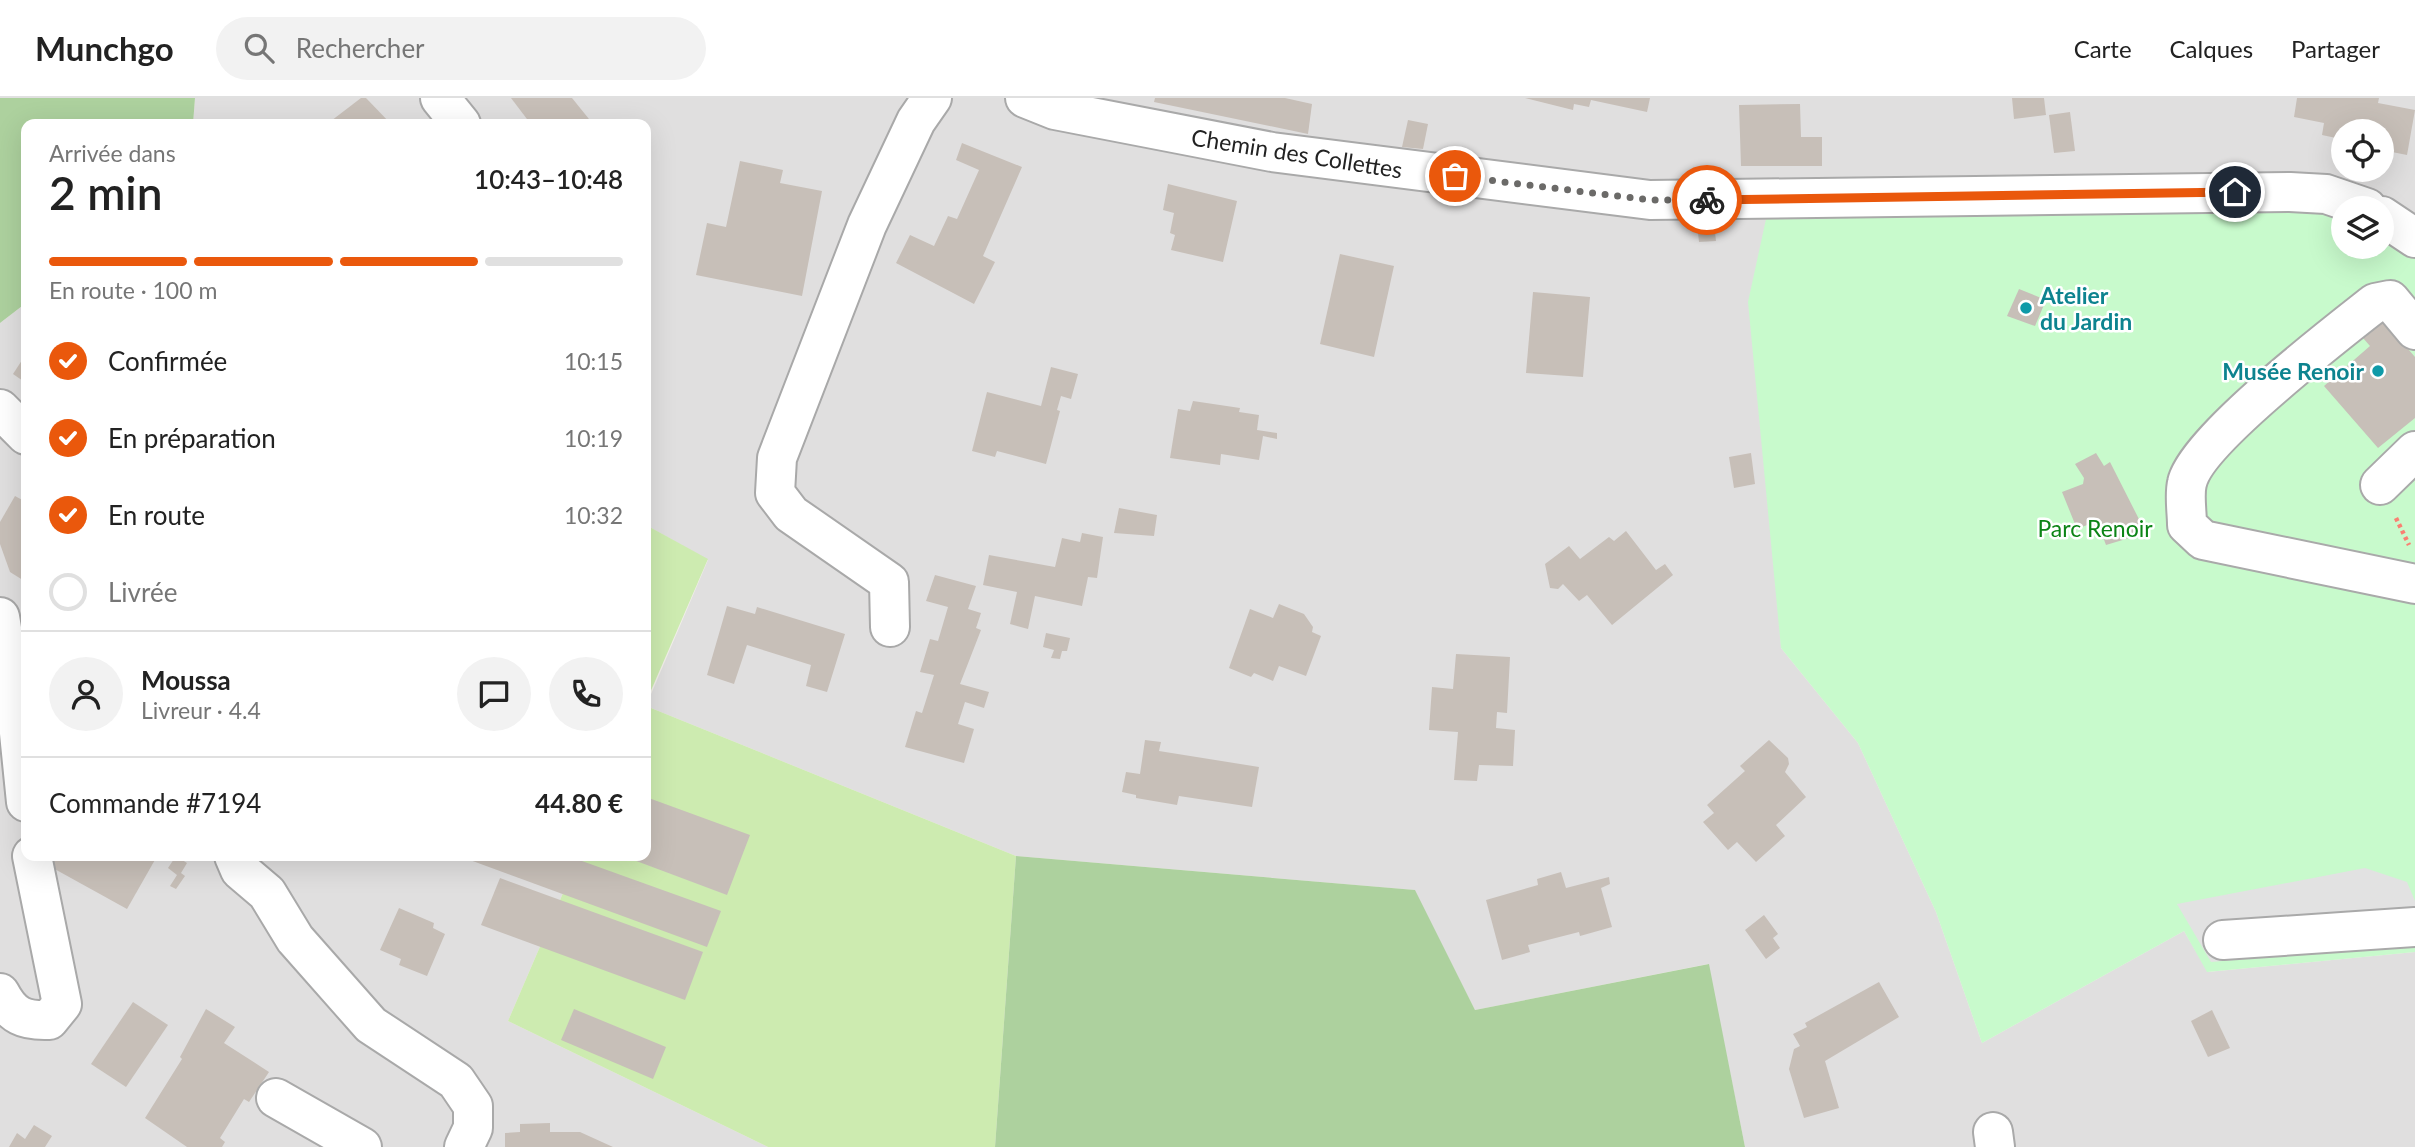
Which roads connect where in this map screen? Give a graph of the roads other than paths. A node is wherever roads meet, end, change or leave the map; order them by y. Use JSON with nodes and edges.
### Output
{"nodes":[{"id":1,"x":440,"y":98,"type":"edge"},
{"id":2,"x":932,"y":98,"type":"edge"},
{"id":3,"x":1025,"y":98,"type":"edge"},
{"id":4,"x":457,"y":119,"type":"edge"},
{"id":5,"x":2332,"y":196,"type":"edge"},
{"id":6,"x":2394,"y":224,"type":"edge"},
{"id":7,"x":2415,"y":238,"type":"edge"},
{"id":8,"x":2415,"y":330,"type":"edge"},
{"id":9,"x":0,"y":409,"type":"edge"},
{"id":10,"x":21,"y":430,"type":"edge"},
{"id":11,"x":2415,"y":451,"type":"edge"},
{"id":12,"x":2380,"y":485,"type":"road end"},
{"id":13,"x":2415,"y":584,"type":"edge"},
{"id":14,"x":0,"y":615,"type":"edge"},
{"id":15,"x":21,"y":622,"type":"edge"},
{"id":16,"x":890,"y":626,"type":"dead end"},
{"id":17,"x":21,"y":753,"type":"edge"},
{"id":18,"x":33,"y":861,"type":"edge"},
{"id":19,"x":236,"y":861,"type":"edge"},
{"id":20,"x":2415,"y":927,"type":"edge"},
{"id":21,"x":2223,"y":940,"type":"dead end"},
{"id":22,"x":0,"y":993,"type":"edge"},
{"id":23,"x":276,"y":1098,"type":"dead end"},
{"id":24,"x":362,"y":1147,"type":"edge"},
{"id":25,"x":464,"y":1147,"type":"edge"}],
"edges":[{"from":1,"to":4,"type":"street"},
{"from":2,"to":16,"type":"street"},
{"from":3,"to":5,"type":"street","name":"Chemin des Collettes"},
{"from":6,"to":7,"type":"street"},
{"from":8,"to":13,"type":"street"},
{"from":9,"to":10,"type":"street"},
{"from":11,"to":12,"type":"street"},
{"from":14,"to":15,"type":"street"},
{"from":14,"to":17,"type":"street"},
{"from":18,"to":22,"type":"street"},
{"from":19,"to":25,"type":"street"},
{"from":20,"to":21,"type":"street"},
{"from":23,"to":24,"type":"street"}]}
